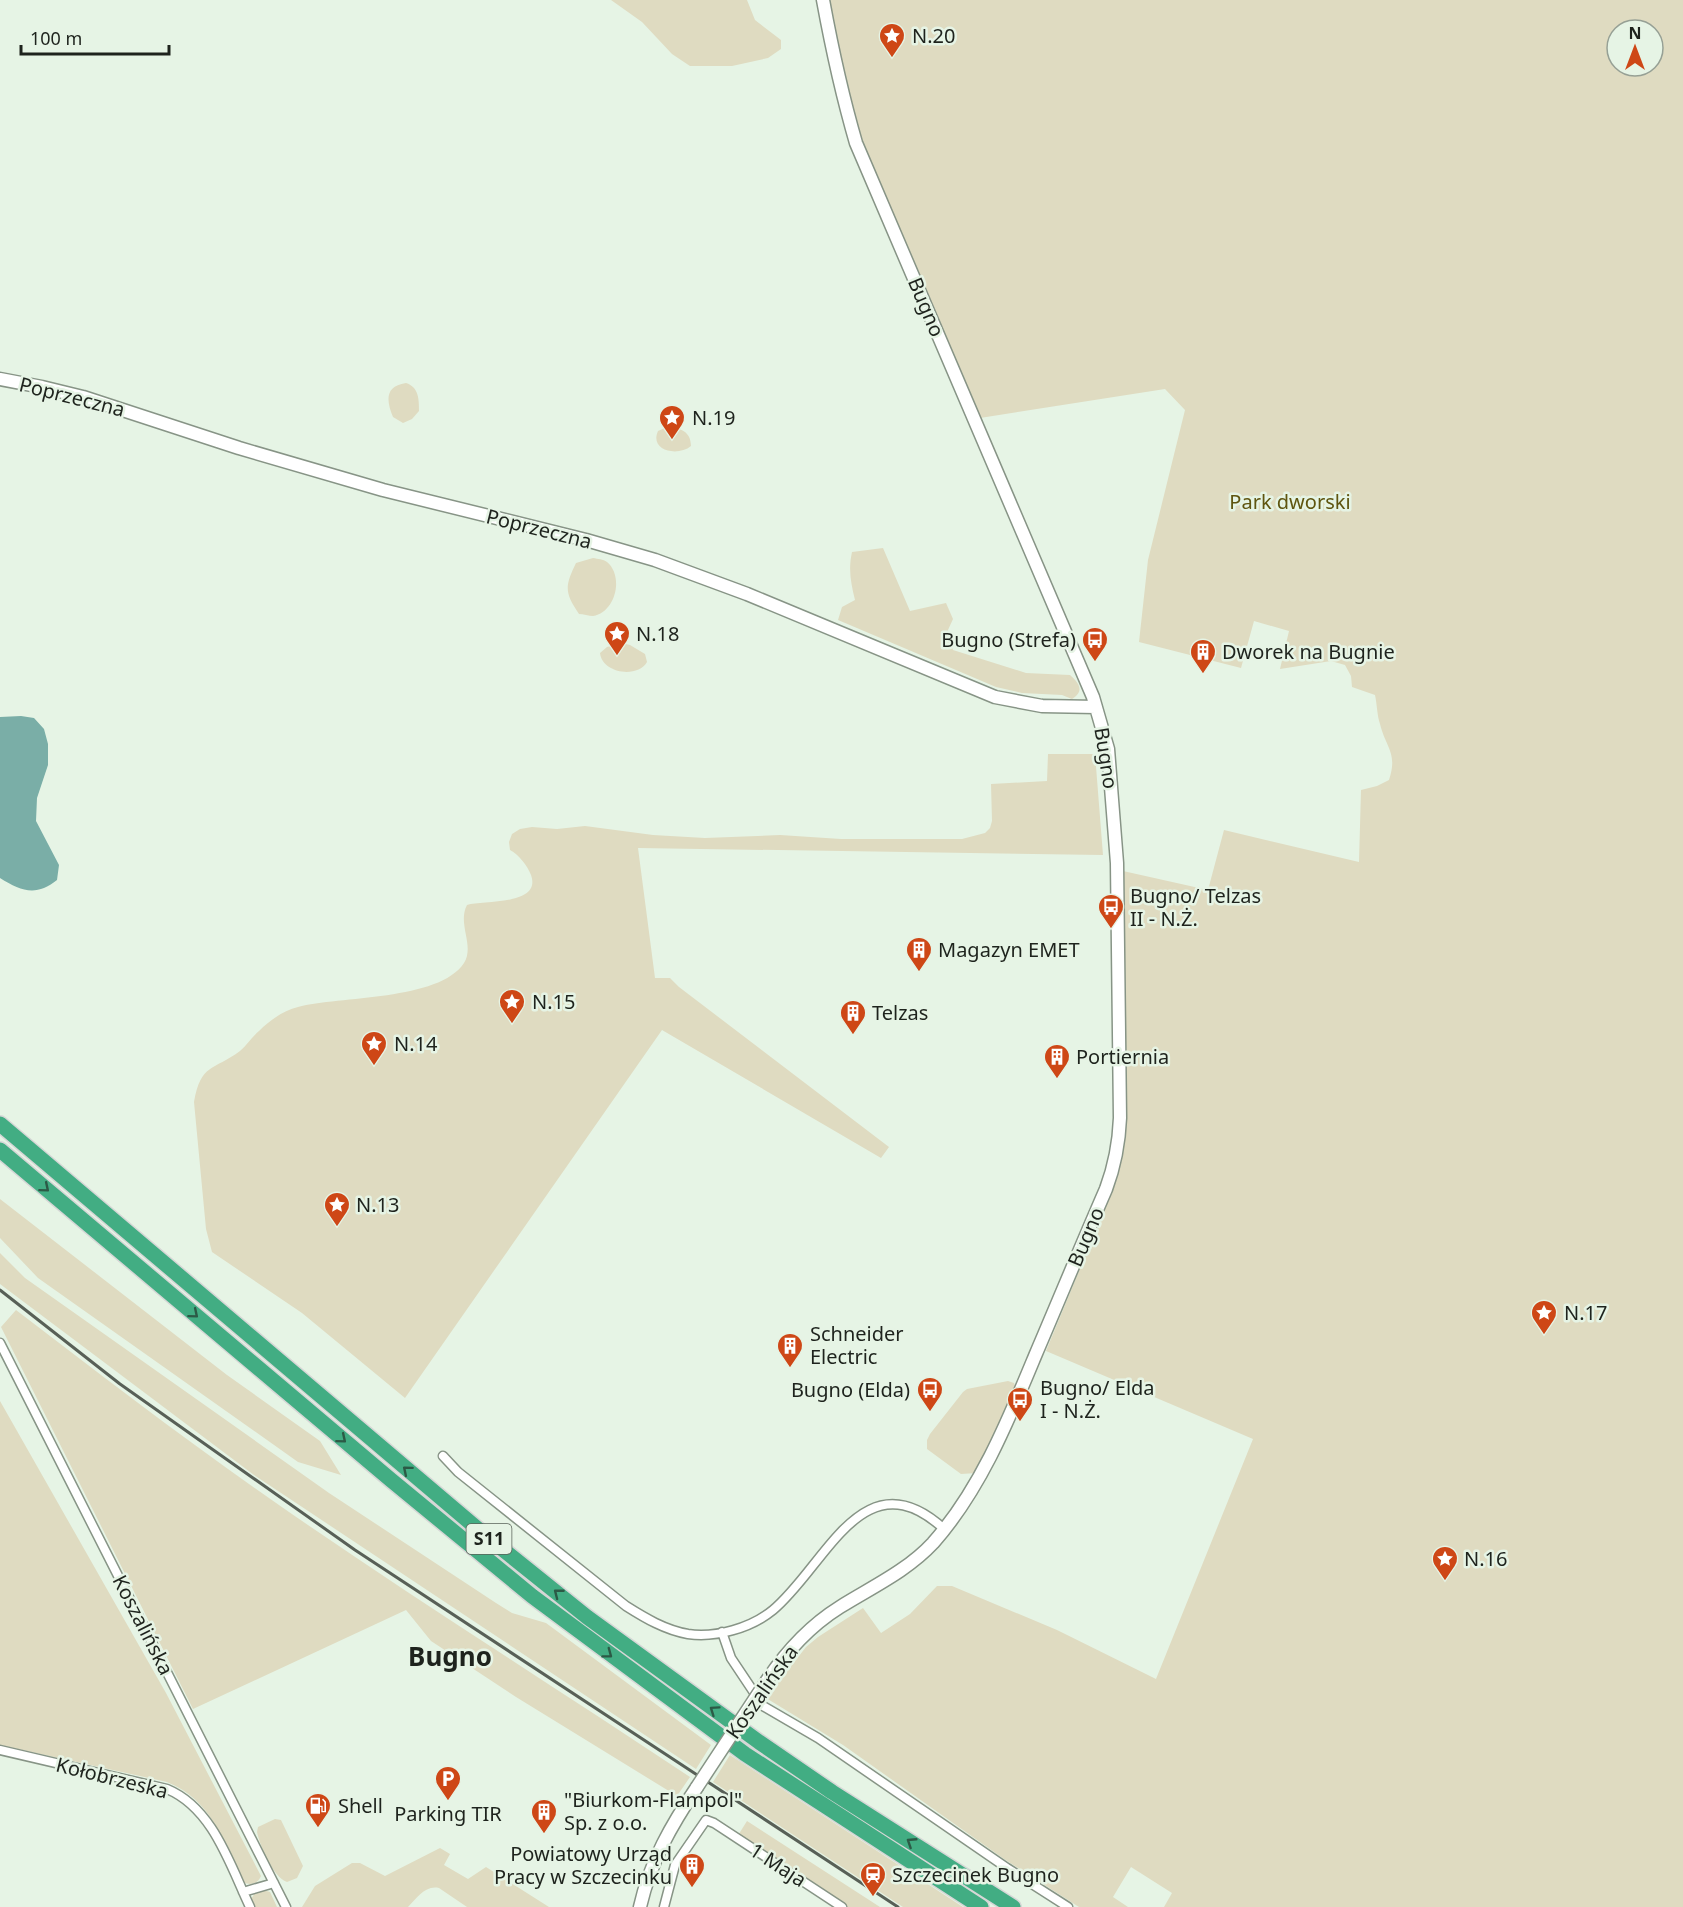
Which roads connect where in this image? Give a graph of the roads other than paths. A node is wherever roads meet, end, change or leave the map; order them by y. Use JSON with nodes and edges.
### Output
{"nodes":[{"id":1,"x":823,"y":0,"type":"edge"},
{"id":2,"x":0,"y":380,"type":"edge"},
{"id":3,"x":1096,"y":707,"type":"junction"},
{"id":4,"x":0,"y":1124,"type":"edge"},
{"id":5,"x":0,"y":1150,"type":"edge"},
{"id":6,"x":0,"y":1343,"type":"edge"},
{"id":7,"x":443,"y":1456,"type":"dead end"},
{"id":8,"x":945,"y":1529,"type":"junction"},
{"id":9,"x":722,"y":1632,"type":"junction"},
{"id":10,"x":0,"y":1750,"type":"edge"},
{"id":11,"x":274,"y":1883,"type":"junction"},
{"id":12,"x":243,"y":1892,"type":"junction"},
{"id":13,"x":250,"y":1907,"type":"edge"},
{"id":14,"x":286,"y":1907,"type":"edge"},
{"id":15,"x":640,"y":1907,"type":"edge"},
{"id":16,"x":664,"y":1907,"type":"edge"},
{"id":17,"x":842,"y":1907,"type":"edge"},
{"id":18,"x":981,"y":1907,"type":"edge"},
{"id":19,"x":1013,"y":1907,"type":"edge"},
{"id":20,"x":1068,"y":1907,"type":"edge"}],
"edges":[{"from":1,"to":3,"type":"street","name":"Bugno"},
{"from":2,"to":3,"type":"street","name":"Poprzeczna"},
{"from":3,"to":8,"type":"street","name":"Bugno"},
{"from":19,"to":4,"type":"highway","number":"S11","one_way":true},
{"from":5,"to":18,"type":"highway","number":"S11","one_way":true},
{"from":6,"to":11,"type":"street","name":"Koszalińska"},
{"from":7,"to":9,"type":"street"},
{"from":8,"to":9,"type":"street"},
{"from":8,"to":15,"type":"street","name":"Koszalińska","bridge":true},
{"from":9,"to":20,"type":"street"},
{"from":10,"to":12,"type":"street","name":"Kołobrzeska"},
{"from":11,"to":12,"type":"street"},
{"from":11,"to":14,"type":"street","name":"Koszalińska"},
{"from":12,"to":13,"type":"street","name":"Kołobrzeska"},
{"from":16,"to":17,"type":"street","name":"1 Maja"}]}
